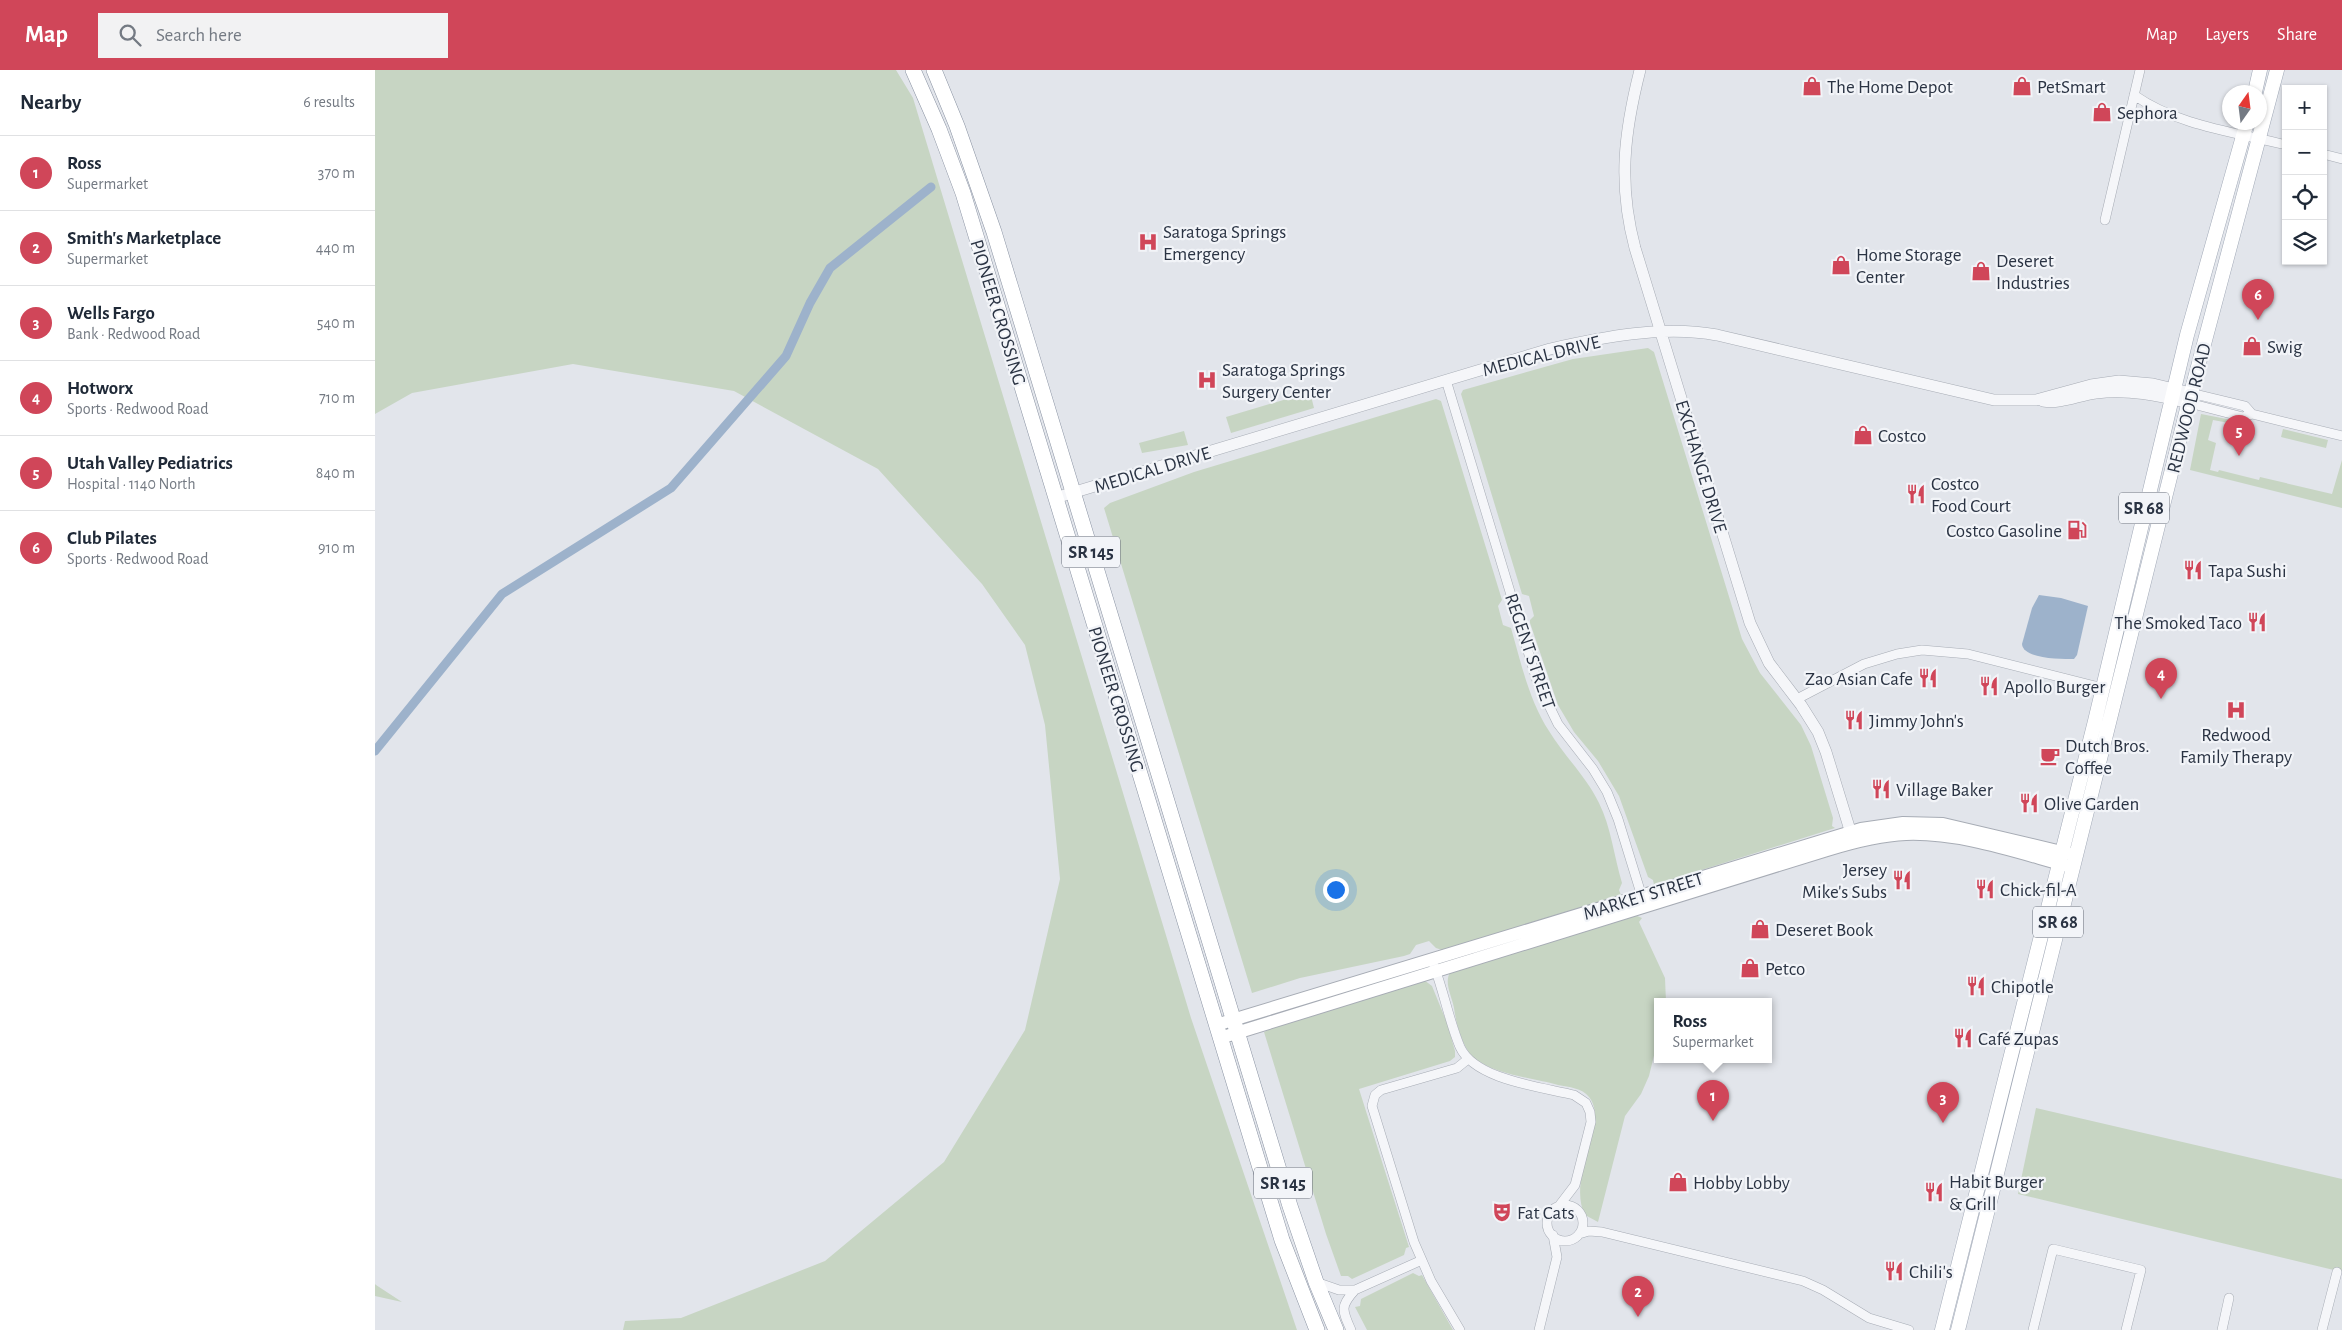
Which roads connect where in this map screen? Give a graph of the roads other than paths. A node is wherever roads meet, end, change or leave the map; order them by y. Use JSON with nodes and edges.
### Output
{"nodes":[{"id":1,"x":913,"y":70,"type":"edge"},
{"id":2,"x":934,"y":70,"type":"edge"},
{"id":3,"x":1640,"y":70,"type":"edge"},
{"id":4,"x":2140,"y":70,"type":"edge"},
{"id":5,"x":2261,"y":70,"type":"edge"},
{"id":6,"x":2277,"y":70,"type":"edge"},
{"id":7,"x":2257,"y":85,"type":"edge"},
{"id":8,"x":2134,"y":95,"type":"junction"},
{"id":9,"x":2222,"y":124,"type":"edge"},
{"id":10,"x":2244,"y":130,"type":"edge"},
{"id":11,"x":2248,"y":130,"type":"edge"},
{"id":12,"x":2259,"y":138,"type":"junction"},
{"id":13,"x":2282,"y":144,"type":"edge"},
{"id":14,"x":2327,"y":155,"type":"edge"},
{"id":15,"x":2342,"y":159,"type":"edge"},
{"id":16,"x":2105,"y":220,"type":"dead end"},
{"id":17,"x":1662,"y":332,"type":"junction"},
{"id":18,"x":1446,"y":380,"type":"junction"},
{"id":19,"x":2173,"y":393,"type":"junction"},
{"id":20,"x":2190,"y":398,"type":"junction"},
{"id":21,"x":2342,"y":436,"type":"edge"},
{"id":22,"x":1073,"y":493,"type":"junction"},
{"id":23,"x":1055,"y":498,"type":"junction"},
{"id":24,"x":2103,"y":688,"type":"junction"},
{"id":25,"x":1797,"y":699,"type":"junction"},
{"id":26,"x":1852,"y":837,"type":"junction"},
{"id":27,"x":2067,"y":859,"type":"junction"},
{"id":28,"x":1643,"y":901,"type":"junction"},
{"id":29,"x":1433,"y":965,"type":"junction"},
{"id":30,"x":1235,"y":1026,"type":"junction"},
{"id":31,"x":1218,"y":1031,"type":"junction"},
{"id":32,"x":1468,"y":1059,"type":"junction"},
{"id":33,"x":1575,"y":1185,"type":"junction"},
{"id":34,"x":1559,"y":1206,"type":"junction"},
{"id":35,"x":1581,"y":1215,"type":"junction"},
{"id":36,"x":1602,"y":1232,"type":"junction"},
{"id":37,"x":1553,"y":1235,"type":"junction"},
{"id":38,"x":1577,"y":1236,"type":"junction"},
{"id":39,"x":1422,"y":1260,"type":"junction"},
{"id":40,"x":1557,"y":1262,"type":"junction"},
{"id":41,"x":2337,"y":1272,"type":"dead end"},
{"id":42,"x":1316,"y":1282,"type":"junction"},
{"id":43,"x":1355,"y":1290,"type":"junction"},
{"id":44,"x":2229,"y":1298,"type":"dead end"},
{"id":45,"x":2326,"y":1329,"type":"edge"},
{"id":46,"x":1317,"y":1330,"type":"edge"},
{"id":47,"x":1336,"y":1330,"type":"edge"},
{"id":48,"x":1351,"y":1330,"type":"edge"},
{"id":49,"x":1460,"y":1330,"type":"edge"},
{"id":50,"x":1539,"y":1330,"type":"edge"},
{"id":51,"x":1909,"y":1330,"type":"edge"},
{"id":52,"x":1942,"y":1330,"type":"edge"},
{"id":53,"x":1958,"y":1330,"type":"edge"},
{"id":54,"x":2033,"y":1330,"type":"edge"},
{"id":55,"x":2126,"y":1330,"type":"edge"},
{"id":56,"x":2222,"y":1330,"type":"edge"}],
"edges":[{"from":1,"to":23,"type":"highway","name":"PIONEER CROSSING","number":"SR 145"},
{"from":2,"to":22,"type":"highway","name":"PIONEER CROSSING","number":"SR 145"},
{"from":3,"to":17,"type":"street","name":"EXCHANGE DRIVE"},
{"from":4,"to":8,"type":"street"},
{"from":5,"to":7,"type":"main road"},
{"from":6,"to":12,"type":"main road","name":"REDWOOD ROAD","number":"SR 68"},
{"from":8,"to":9,"type":"street"},
{"from":8,"to":16,"type":"street"},
{"from":10,"to":19,"type":"main road","name":"REDWOOD ROAD","number":"SR 68"},
{"from":11,"to":12,"type":"street"},
{"from":12,"to":13,"type":"street"},
{"from":12,"to":20,"type":"main road","name":"REDWOOD ROAD","number":"SR 68"},
{"from":14,"to":15,"type":"street"},
{"from":17,"to":18,"type":"street","name":"MEDICAL DRIVE"},
{"from":17,"to":19,"type":"street","name":"MEDICAL DRIVE"},
{"from":17,"to":25,"type":"street","name":"EXCHANGE DRIVE"},
{"from":18,"to":22,"type":"street","name":"MEDICAL DRIVE"},
{"from":18,"to":28,"type":"street","name":"REGENT STREET"},
{"from":19,"to":20,"type":"street","name":"MEDICAL DRIVE"},
{"from":19,"to":24,"type":"main road","name":"REDWOOD ROAD","number":"SR 68"},
{"from":20,"to":21,"type":"street"},
{"from":20,"to":27,"type":"main road","name":"REDWOOD ROAD","number":"SR 68"},
{"from":22,"to":23,"type":"street","name":"MEDICAL DRIVE"},
{"from":22,"to":30,"type":"highway","name":"PIONEER CROSSING","number":"SR 145"},
{"from":23,"to":31,"type":"highway","name":"PIONEER CROSSING","number":"SR 145"},
{"from":24,"to":25,"type":"street"},
{"from":24,"to":27,"type":"main road","name":"REDWOOD ROAD","number":"SR 68"},
{"from":25,"to":26,"type":"street","name":"EXCHANGE DRIVE"},
{"from":26,"to":27,"type":"main road","name":"MARKET STREET"},
{"from":26,"to":28,"type":"main road","name":"MARKET STREET"},
{"from":27,"to":52,"type":"main road","name":"REDWOOD ROAD","number":"SR 68"},
{"from":27,"to":53,"type":"main road","name":"REDWOOD ROAD","number":"SR 68"},
{"from":28,"to":29,"type":"main road","name":"MARKET STREET"},
{"from":29,"to":30,"type":"main road","name":"MARKET STREET"},
{"from":29,"to":32,"type":"street"},
{"from":30,"to":31,"type":"main road","name":"MARKET STREET"},
{"from":30,"to":42,"type":"highway","name":"PIONEER CROSSING","number":"SR 145"},
{"from":31,"to":46,"type":"highway","name":"PIONEER CROSSING","number":"SR 145"},
{"from":32,"to":33,"type":"street"},
{"from":32,"to":39,"type":"street"},
{"from":33,"to":34,"type":"street"},
{"from":33,"to":35,"type":"street"},
{"from":34,"to":35,"type":"street"},
{"from":34,"to":37,"type":"street"},
{"from":35,"to":36,"type":"street"},
{"from":35,"to":38,"type":"street"},
{"from":36,"to":38,"type":"street"},
{"from":36,"to":51,"type":"street"},
{"from":37,"to":38,"type":"street"},
{"from":37,"to":40,"type":"street"},
{"from":38,"to":40,"type":"street"},
{"from":39,"to":43,"type":"street"},
{"from":39,"to":49,"type":"street"},
{"from":40,"to":50,"type":"street"},
{"from":41,"to":45,"type":"street"},
{"from":42,"to":43,"type":"street"},
{"from":42,"to":47,"type":"highway","name":"PIONEER CROSSING","number":"SR 145"},
{"from":43,"to":48,"type":"street"},
{"from":44,"to":56,"type":"street"},
{"from":54,"to":55,"type":"street"}]}
